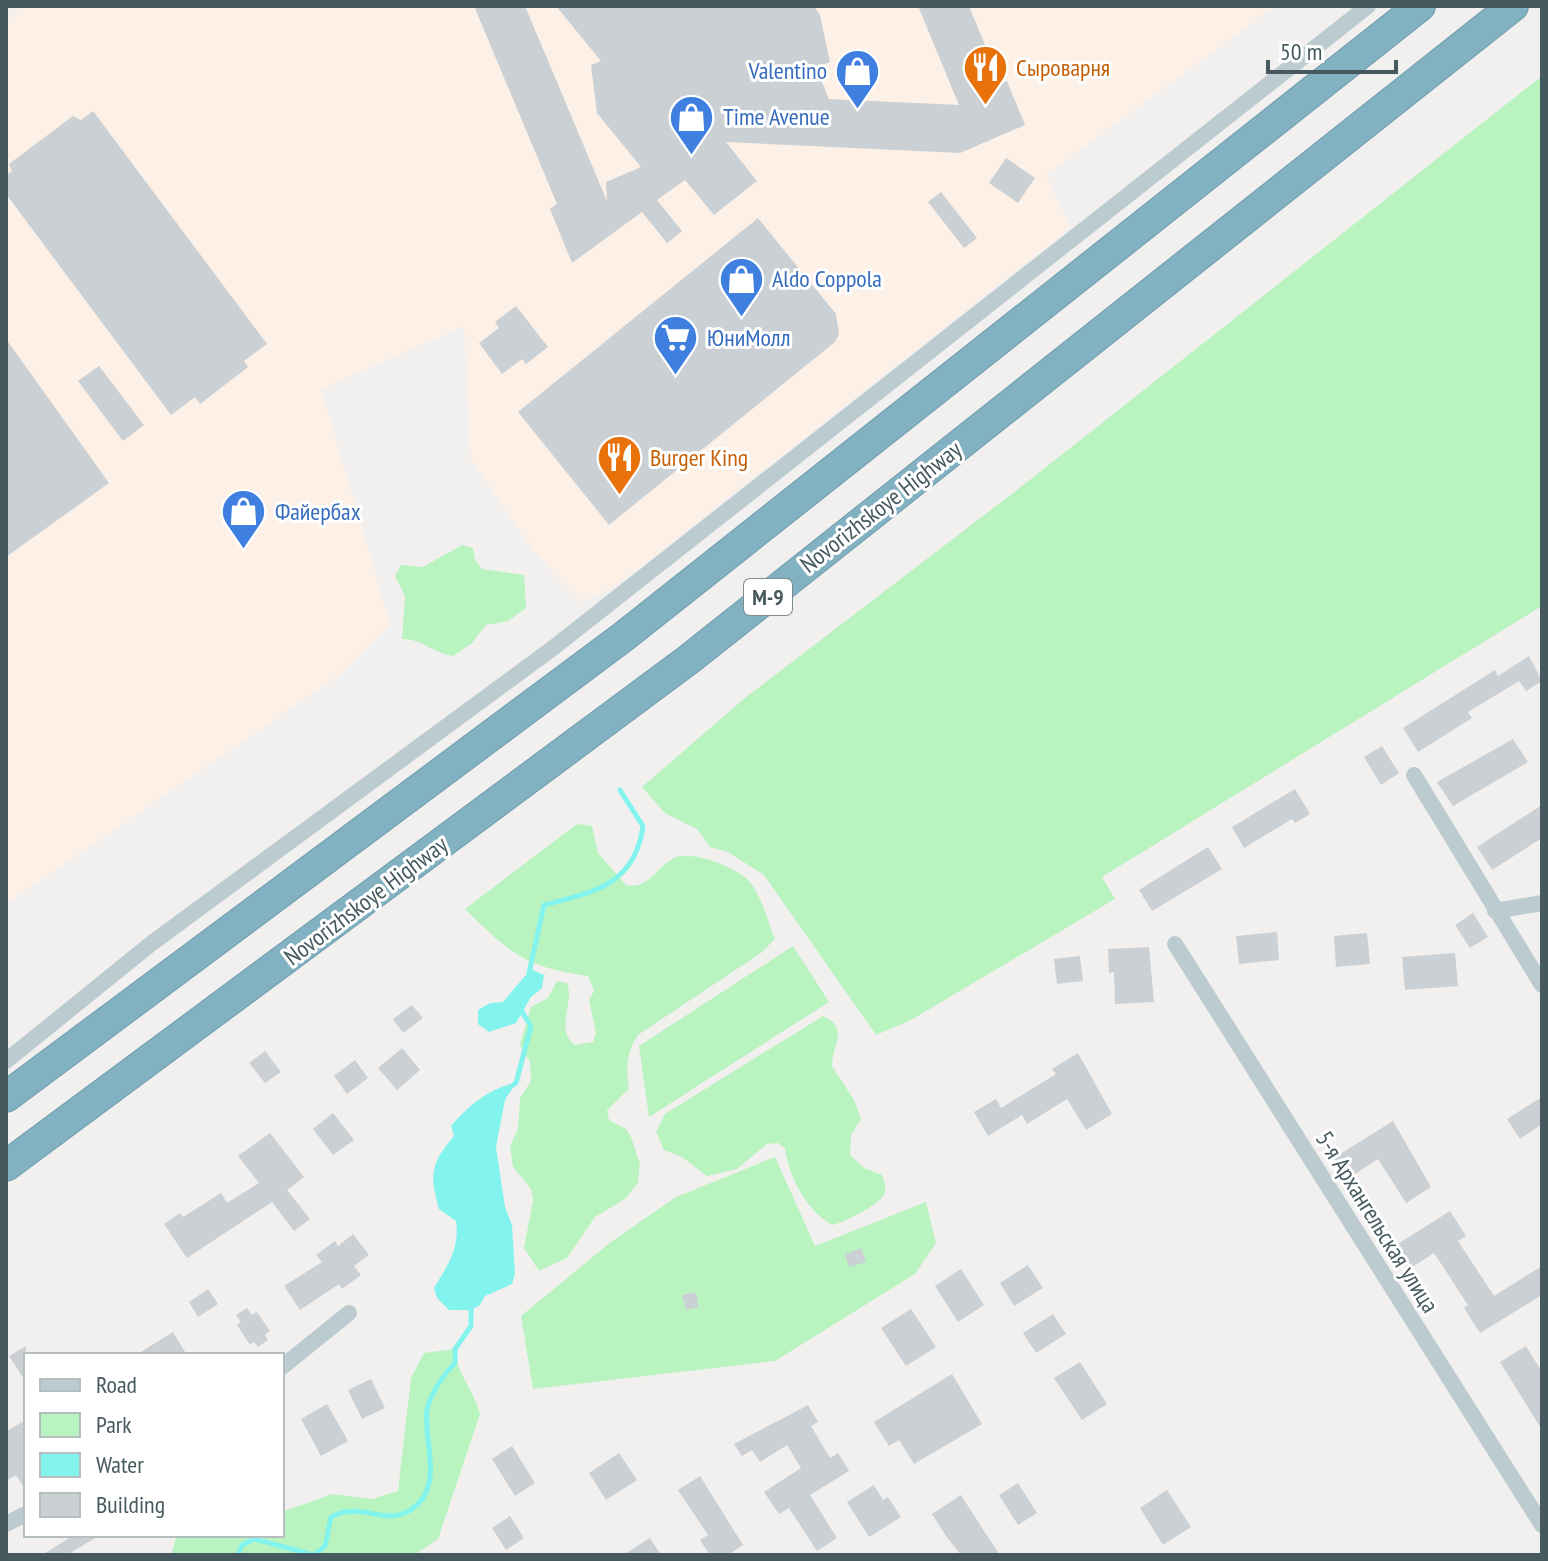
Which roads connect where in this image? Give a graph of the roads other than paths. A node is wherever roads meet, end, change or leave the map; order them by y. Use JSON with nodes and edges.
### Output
{"nodes":[{"id":1,"x":1368,"y":6,"type":"edge"},
{"id":2,"x":1420,"y":6,"type":"edge"},
{"id":3,"x":1513,"y":6,"type":"edge"},
{"id":4,"x":1414,"y":775,"type":"dead end"},
{"id":5,"x":1542,"y":903,"type":"edge"},
{"id":6,"x":1495,"y":911,"type":"junction"},
{"id":7,"x":1175,"y":944,"type":"dead end"},
{"id":8,"x":1542,"y":985,"type":"edge"},
{"id":9,"x":6,"y":1061,"type":"edge"},
{"id":10,"x":6,"y":1097,"type":"edge"},
{"id":11,"x":6,"y":1166,"type":"edge"},
{"id":12,"x":349,"y":1313,"type":"dead end"},
{"id":13,"x":284,"y":1365,"type":"edge"},
{"id":14,"x":24,"y":1515,"type":"edge"},
{"id":15,"x":6,"y":1524,"type":"edge"},
{"id":16,"x":1542,"y":1525,"type":"edge"}],
"edges":[{"from":1,"to":9,"type":"street"},
{"from":2,"to":10,"type":"highway","number":"М-9"},
{"from":3,"to":11,"type":"highway","name":"Novorizhskoye Highway","number":"М-9"},
{"from":4,"to":6,"type":"street"},
{"from":5,"to":6,"type":"street"},
{"from":6,"to":8,"type":"street"},
{"from":7,"to":16,"type":"street","name":"5-я Архангельская улица"},
{"from":12,"to":13,"type":"street"},
{"from":14,"to":15,"type":"street"}]}
